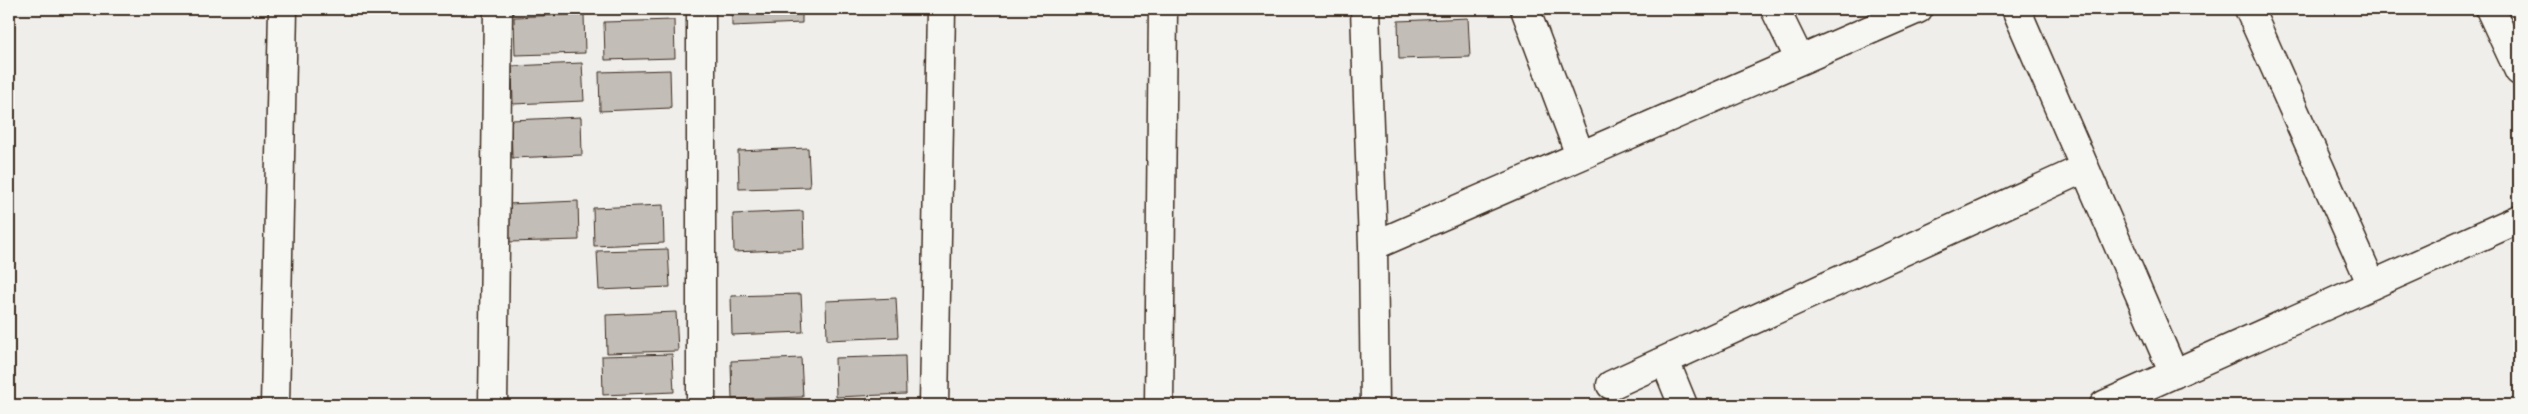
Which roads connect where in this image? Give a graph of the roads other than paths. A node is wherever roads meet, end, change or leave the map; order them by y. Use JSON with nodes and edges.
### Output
{"nodes":[{"id":1,"x":283,"y":9,"type":"edge"},
{"id":2,"x":498,"y":9,"type":"edge"},
{"id":3,"x":701,"y":9,"type":"edge"},
{"id":4,"x":941,"y":9,"type":"edge"},
{"id":5,"x":1163,"y":9,"type":"edge"},
{"id":6,"x":1365,"y":9,"type":"edge"},
{"id":7,"x":1525,"y":9,"type":"edge"},
{"id":8,"x":1775,"y":9,"type":"edge"},
{"id":9,"x":1918,"y":9,"type":"edge"},
{"id":10,"x":2016,"y":9,"type":"edge"},
{"id":11,"x":2249,"y":9,"type":"edge"},
{"id":12,"x":2490,"y":9,"type":"edge"},
{"id":13,"x":1800,"y":60,"type":"junction"},
{"id":14,"x":2519,"y":71,"type":"edge"},
{"id":15,"x":1580,"y":155,"type":"junction"},
{"id":16,"x":2085,"y":168,"type":"junction"},
{"id":17,"x":2519,"y":219,"type":"edge"},
{"id":18,"x":1373,"y":246,"type":"junction"},
{"id":19,"x":2372,"y":285,"type":"junction"},
{"id":20,"x":1665,"y":361,"type":"junction"},
{"id":21,"x":2174,"y":374,"type":"junction"},
{"id":22,"x":1611,"y":385,"type":"dead end"},
{"id":23,"x":275,"y":405,"type":"edge"},
{"id":24,"x":493,"y":405,"type":"edge"},
{"id":25,"x":701,"y":405,"type":"edge"},
{"id":26,"x":934,"y":405,"type":"edge"},
{"id":27,"x":1159,"y":405,"type":"edge"},
{"id":28,"x":1375,"y":405,"type":"edge"},
{"id":29,"x":1683,"y":405,"type":"edge"},
{"id":30,"x":2104,"y":405,"type":"edge"}],
"edges":[{"from":1,"to":23,"type":"street"},
{"from":2,"to":24,"type":"street"},
{"from":3,"to":25,"type":"street"},
{"from":4,"to":26,"type":"street"},
{"from":5,"to":27,"type":"street"},
{"from":6,"to":18,"type":"street"},
{"from":7,"to":15,"type":"street"},
{"from":8,"to":13,"type":"street"},
{"from":9,"to":13,"type":"street"},
{"from":10,"to":16,"type":"street"},
{"from":11,"to":19,"type":"street"},
{"from":12,"to":14,"type":"street"},
{"from":13,"to":15,"type":"street"},
{"from":15,"to":18,"type":"street"},
{"from":16,"to":20,"type":"street"},
{"from":16,"to":21,"type":"street"},
{"from":17,"to":19,"type":"street"},
{"from":18,"to":28,"type":"street"},
{"from":19,"to":21,"type":"street"},
{"from":20,"to":22,"type":"street"},
{"from":20,"to":29,"type":"street"},
{"from":21,"to":30,"type":"street"}]}
